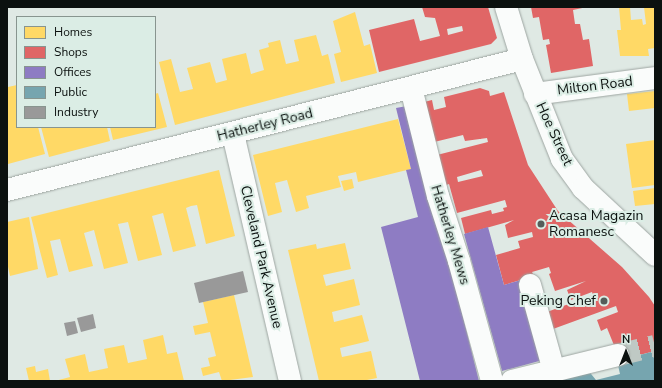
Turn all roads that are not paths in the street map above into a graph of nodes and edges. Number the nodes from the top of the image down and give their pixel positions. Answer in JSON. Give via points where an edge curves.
{"nodes":[{"id":1,"x":506,"y":7,"type":"edge"},
{"id":2,"x":522,"y":59,"type":"junction"},
{"id":3,"x":655,"y":78,"type":"edge"},
{"id":4,"x":411,"y":88,"type":"junction"},
{"id":5,"x":535,"y":94,"type":"junction"},
{"id":6,"x":233,"y":134,"type":"junction"},
{"id":7,"x":7,"y":190,"type":"edge"},
{"id":8,"x":655,"y":255,"type":"edge"},
{"id":9,"x":530,"y":285,"type":"dead end"},
{"id":10,"x":618,"y":355,"type":"tunnel mouth"},
{"id":11,"x":554,"y":371,"type":"junction"},
{"id":12,"x":290,"y":381,"type":"edge"},
{"id":13,"x":492,"y":381,"type":"edge"},
{"id":14,"x":512,"y":381,"type":"edge"}],
"edges":[{"from":1,"to":2,"type":"street","name":"Hoe Street"},
{"from":2,"to":4,"type":"street","name":"Hatherley Road"},
{"from":2,"to":5,"type":"street","name":"Hoe Street"},
{"from":3,"to":5,"type":"street","name":"Milton Road"},
{"from":4,"to":6,"type":"street","name":"Hatherley Road"},
{"from":4,"to":13,"type":"street","name":"Hatherley Mews","via":[[438,196]]},
{"from":5,"to":8,"type":"street","name":"Hoe Street","via":[[562,159],[583,188]]},
{"from":6,"to":7,"type":"street","name":"Hatherley Road"},
{"from":6,"to":12,"type":"street","name":"Cleveland Park Avenue"},
{"from":9,"to":11,"type":"street"},
{"from":10,"to":11,"type":"street"},
{"from":11,"to":14,"type":"street"}]}
